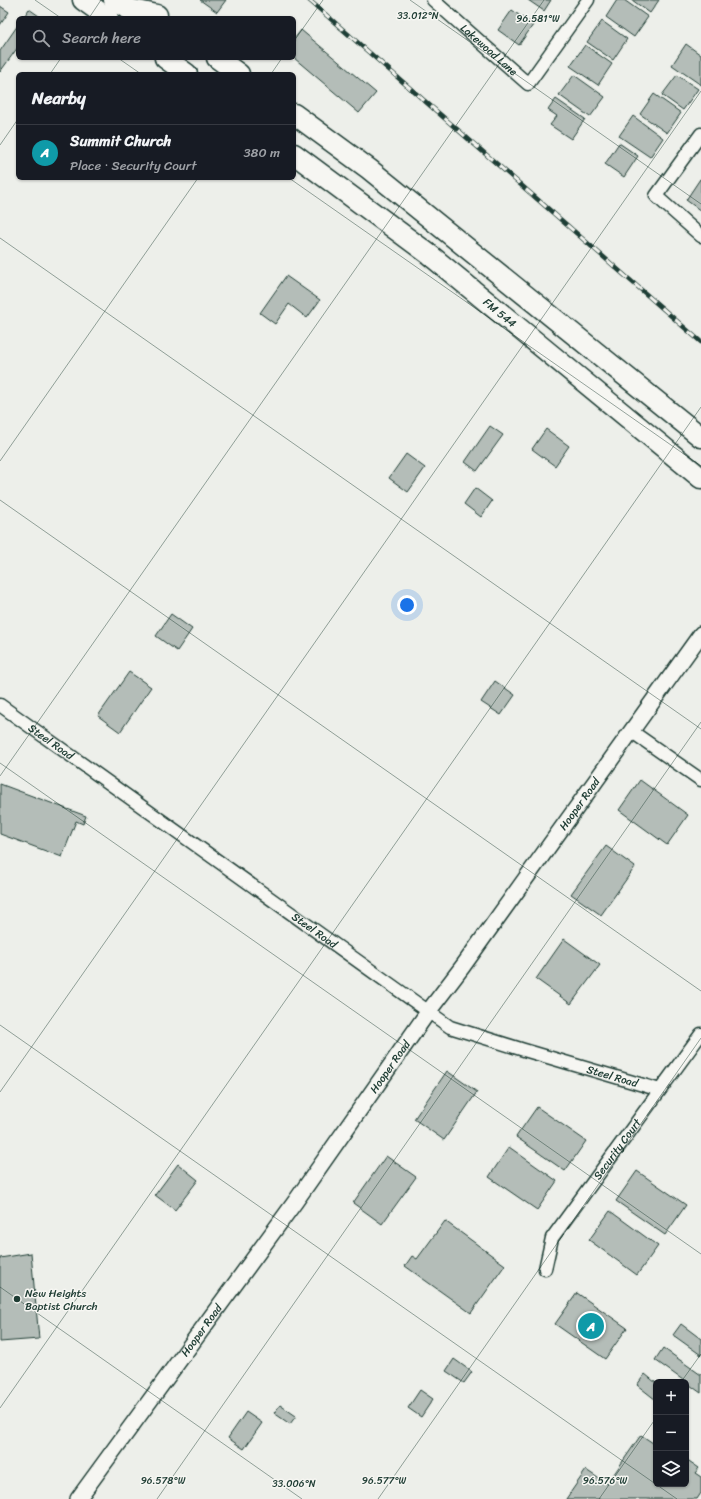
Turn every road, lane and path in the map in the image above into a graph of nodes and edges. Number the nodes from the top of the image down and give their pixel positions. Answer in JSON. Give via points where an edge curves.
{"nodes":[{"id":1,"x":83,"y":0,"type":"edge"},
{"id":2,"x":114,"y":0,"type":"edge"},
{"id":3,"x":137,"y":0,"type":"edge"},
{"id":4,"x":433,"y":0,"type":"edge"},
{"id":5,"x":588,"y":0,"type":"edge"},
{"id":6,"x":105,"y":16,"type":"edge"},
{"id":7,"x":159,"y":16,"type":"edge"},
{"id":8,"x":168,"y":60,"type":"edge"},
{"id":9,"x":219,"y":60,"type":"edge"},
{"id":10,"x":184,"y":72,"type":"edge"},
{"id":11,"x":236,"y":72,"type":"edge"},
{"id":12,"x":296,"y":115,"type":"edge"},
{"id":13,"x":701,"y":134,"type":"edge"},
{"id":14,"x":296,"y":155,"type":"edge"},
{"id":15,"x":701,"y":236,"type":"edge"},
{"id":16,"x":569,"y":369,"type":"junction"},
{"id":17,"x":668,"y":412,"type":"junction"},
{"id":18,"x":701,"y":437,"type":"edge"},
{"id":19,"x":701,"y":478,"type":"edge"},
{"id":20,"x":701,"y":634,"type":"edge"},
{"id":21,"x":0,"y":705,"type":"edge"},
{"id":22,"x":631,"y":731,"type":"junction"},
{"id":23,"x":701,"y":780,"type":"edge"},
{"id":24,"x":428,"y":1012,"type":"junction"},
{"id":25,"x":701,"y":1034,"type":"edge"},
{"id":26,"x":660,"y":1090,"type":"junction"},
{"id":27,"x":545,"y":1269,"type":"dead end"},
{"id":28,"x":78,"y":1499,"type":"edge"}],
"edges":[{"from":1,"to":6,"type":"main road"},
{"from":2,"to":7,"type":"main road","via":[[128,10]]},
{"from":3,"to":7,"type":"main road"},
{"from":4,"to":5,"type":"street","name":"Lakewood Lane","via":[[528,84]]},
{"from":8,"to":10,"type":"main road"},
{"from":9,"to":11,"type":"main road"},
{"from":12,"to":17,"type":"main road","via":[[369,169]]},
{"from":13,"to":15,"type":"street","via":[[656,196]]},
{"from":14,"to":16,"type":"main road","name":"FM 544","number":"FM 544","via":[[430,255]]},
{"from":16,"to":17,"type":"main road","via":[[573,364],[580,363],[596,368],[641,402]]},
{"from":16,"to":19,"type":"main road","name":"FM 544","number":"FM 544"},
{"from":17,"to":18,"type":"main road"},
{"from":20,"to":22,"type":"street","name":"Hooper Road"},
{"from":21,"to":24,"type":"street","name":"Steel Road"},
{"from":22,"to":23,"type":"street"},
{"from":22,"to":24,"type":"street","name":"Hooper Road"},
{"from":24,"to":26,"type":"street","name":"Steel Road","via":[[450,1027]]},
{"from":24,"to":28,"type":"street","name":"Hooper Road","via":[[294,1202]]},
{"from":25,"to":26,"type":"street","name":"Security Court"},
{"from":26,"to":27,"type":"street","name":"Security Court","via":[[552,1238]]}]}
